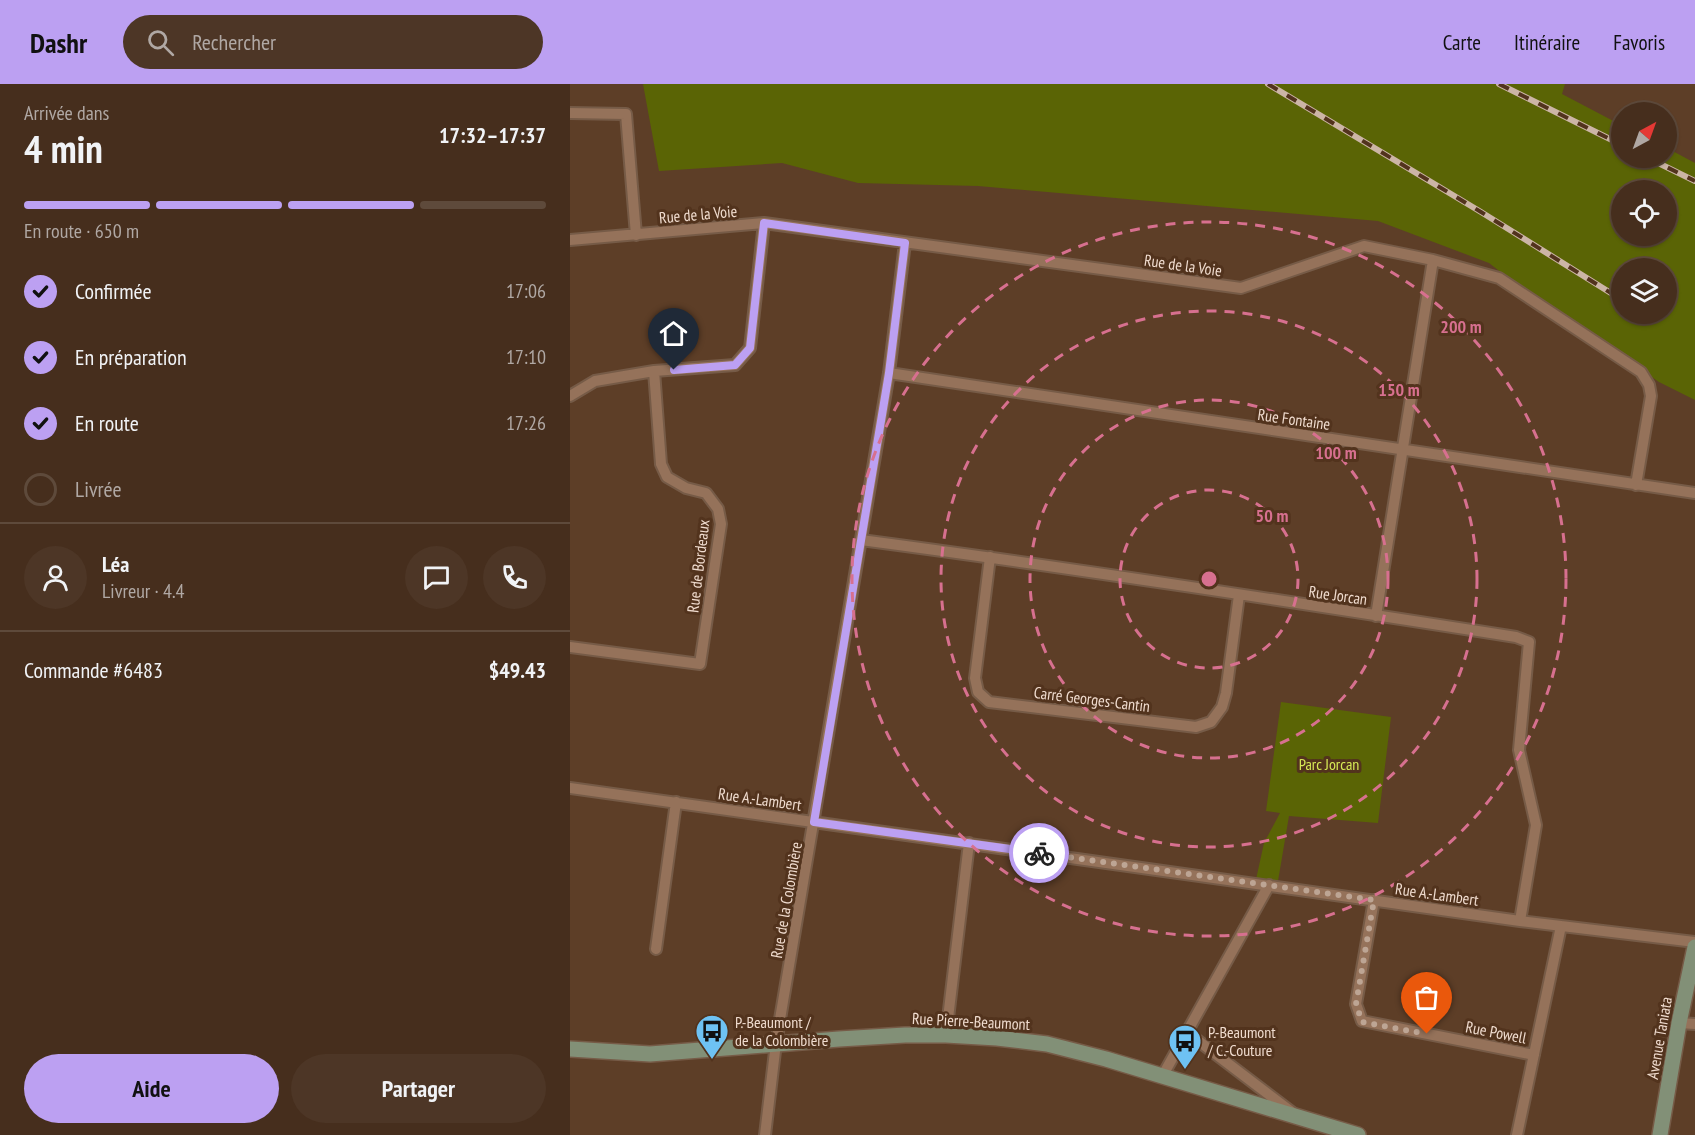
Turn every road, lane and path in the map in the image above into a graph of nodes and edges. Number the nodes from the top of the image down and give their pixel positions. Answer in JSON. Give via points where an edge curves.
{"nodes":[{"id":1,"x":570,"y":113,"type":"edge"},
{"id":2,"x":764,"y":223,"type":"junction"},
{"id":3,"x":636,"y":235,"type":"junction"},
{"id":4,"x":570,"y":240,"type":"edge"},
{"id":5,"x":905,"y":243,"type":"junction"},
{"id":6,"x":1433,"y":260,"type":"junction"},
{"id":7,"x":654,"y":371,"type":"junction"},
{"id":8,"x":889,"y":373,"type":"junction"},
{"id":9,"x":570,"y":396,"type":"edge"},
{"id":10,"x":1403,"y":450,"type":"junction"},
{"id":11,"x":1636,"y":485,"type":"junction"},
{"id":12,"x":1695,"y":493,"type":"edge"},
{"id":13,"x":861,"y":540,"type":"junction"},
{"id":14,"x":990,"y":557,"type":"junction"},
{"id":15,"x":1239,"y":595,"type":"junction"},
{"id":16,"x":1376,"y":616,"type":"junction"},
{"id":17,"x":570,"y":647,"type":"edge"},
{"id":18,"x":570,"y":788,"type":"edge"},
{"id":19,"x":676,"y":802,"type":"junction"},
{"id":20,"x":814,"y":822,"type":"junction"},
{"id":21,"x":969,"y":843,"type":"junction"},
{"id":22,"x":1269,"y":885,"type":"junction"},
{"id":23,"x":1374,"y":900,"type":"junction"},
{"id":24,"x":1520,"y":921,"type":"junction"},
{"id":25,"x":1561,"y":926,"type":"junction"},
{"id":26,"x":1695,"y":942,"type":"edge"},
{"id":27,"x":1695,"y":947,"type":"edge"},
{"id":28,"x":656,"y":949,"type":"dead end"},
{"id":29,"x":1679,"y":1023,"type":"junction"},
{"id":30,"x":1695,"y":1024,"type":"edge"},
{"id":31,"x":1188,"y":1033,"type":"junction"},
{"id":32,"x":946,"y":1035,"type":"junction"},
{"id":33,"x":776,"y":1044,"type":"junction"},
{"id":34,"x":570,"y":1049,"type":"edge"},
{"id":35,"x":1534,"y":1055,"type":"junction"},
{"id":36,"x":1163,"y":1075,"type":"junction"},
{"id":37,"x":1300,"y":1118,"type":"junction"},
{"id":38,"x":1319,"y":1130,"type":"edge"},
{"id":39,"x":765,"y":1135,"type":"edge"},
{"id":40,"x":1358,"y":1135,"type":"edge"},
{"id":41,"x":1517,"y":1135,"type":"edge"},
{"id":42,"x":1660,"y":1135,"type":"edge"}],
"edges":[{"from":1,"to":3,"type":"street","via":[[626,114]]},
{"from":2,"to":3,"type":"street","name":"Rue de la Voie"},
{"from":2,"to":5,"type":"street","name":"Rue de la Voie"},
{"from":2,"to":7,"type":"street","via":[[750,348],[735,365]]},
{"from":3,"to":4,"type":"street","name":"Rue de la Voie"},
{"from":5,"to":6,"type":"street","name":"Rue de la Voie","via":[[1241,288],[1364,246]]},
{"from":5,"to":8,"type":"street","name":"Rue de la Colombière"},
{"from":6,"to":10,"type":"street"},
{"from":6,"to":11,"type":"street","name":"Rue de la Voie","via":[[1498,278],[1641,372],[1651,396]]},
{"from":7,"to":9,"type":"street","via":[[595,381]]},
{"from":7,"to":17,"type":"street","name":"Rue de Bordeaux","via":[[661,464],[667,477],[706,493],[718,509],[721,524],[700,664]]},
{"from":8,"to":10,"type":"street","name":"Rue Fontaine"},
{"from":8,"to":13,"type":"street","name":"Rue de la Colombière"},
{"from":10,"to":11,"type":"street","name":"Rue Fontaine"},
{"from":10,"to":16,"type":"street"},
{"from":11,"to":12,"type":"street","name":"Rue Fontaine"},
{"from":13,"to":14,"type":"street","name":"Rue Jorcan"},
{"from":13,"to":20,"type":"street","name":"Rue de la Colombière"},
{"from":14,"to":15,"type":"street","name":"Rue Jorcan"},
{"from":14,"to":15,"type":"street","name":"Carré Georges-Cantin","via":[[975,678],[978,692],[989,702],[1196,727],[1211,722],[1226,693]]},
{"from":15,"to":16,"type":"street","name":"Rue Jorcan"},
{"from":16,"to":24,"type":"street","name":"Rue Jorcan","via":[[1529,642],[1519,750],[1536,825]]},
{"from":18,"to":19,"type":"street","name":"Rue A.-Lambert"},
{"from":19,"to":20,"type":"street","name":"Rue A.-Lambert"},
{"from":19,"to":28,"type":"street"},
{"from":20,"to":21,"type":"street","name":"Rue A.-Lambert"},
{"from":20,"to":33,"type":"street","name":"Rue de la Colombière"},
{"from":21,"to":22,"type":"street","name":"Rue A.-Lambert"},
{"from":21,"to":32,"type":"street"},
{"from":22,"to":23,"type":"street","name":"Rue A.-Lambert"},
{"from":22,"to":31,"type":"street"},
{"from":23,"to":24,"type":"street","name":"Rue A.-Lambert"},
{"from":23,"to":35,"type":"street","name":"Rue Powell","via":[[1356,1004],[1362,1022]]},
{"from":24,"to":25,"type":"street","name":"Rue A.-Lambert"},
{"from":25,"to":26,"type":"street","name":"Rue A.-Lambert"},
{"from":25,"to":35,"type":"street"},
{"from":27,"to":29,"type":"main road","name":"Avenue Taniata"},
{"from":29,"to":30,"type":"street"},
{"from":29,"to":42,"type":"main road","name":"Avenue Taniata"},
{"from":31,"to":36,"type":"street"},
{"from":31,"to":37,"type":"street"},
{"from":32,"to":33,"type":"main road","name":"Rue Pierre-Beaumont"},
{"from":32,"to":36,"type":"main road","name":"Rue Pierre-Beaumont","via":[[1047,1044]]},
{"from":33,"to":34,"type":"main road","name":"Rue Pierre-Beaumont","via":[[650,1054]]},
{"from":33,"to":39,"type":"street","name":"Rue de la Colombière"},
{"from":35,"to":41,"type":"street"},
{"from":36,"to":37,"type":"main road","name":"Rue Pierre-Beaumont"},
{"from":37,"to":38,"type":"main road","name":"Rue Pierre-Beaumont"},
{"from":38,"to":40,"type":"main road","name":"Rue Pierre-Beaumont"}]}
